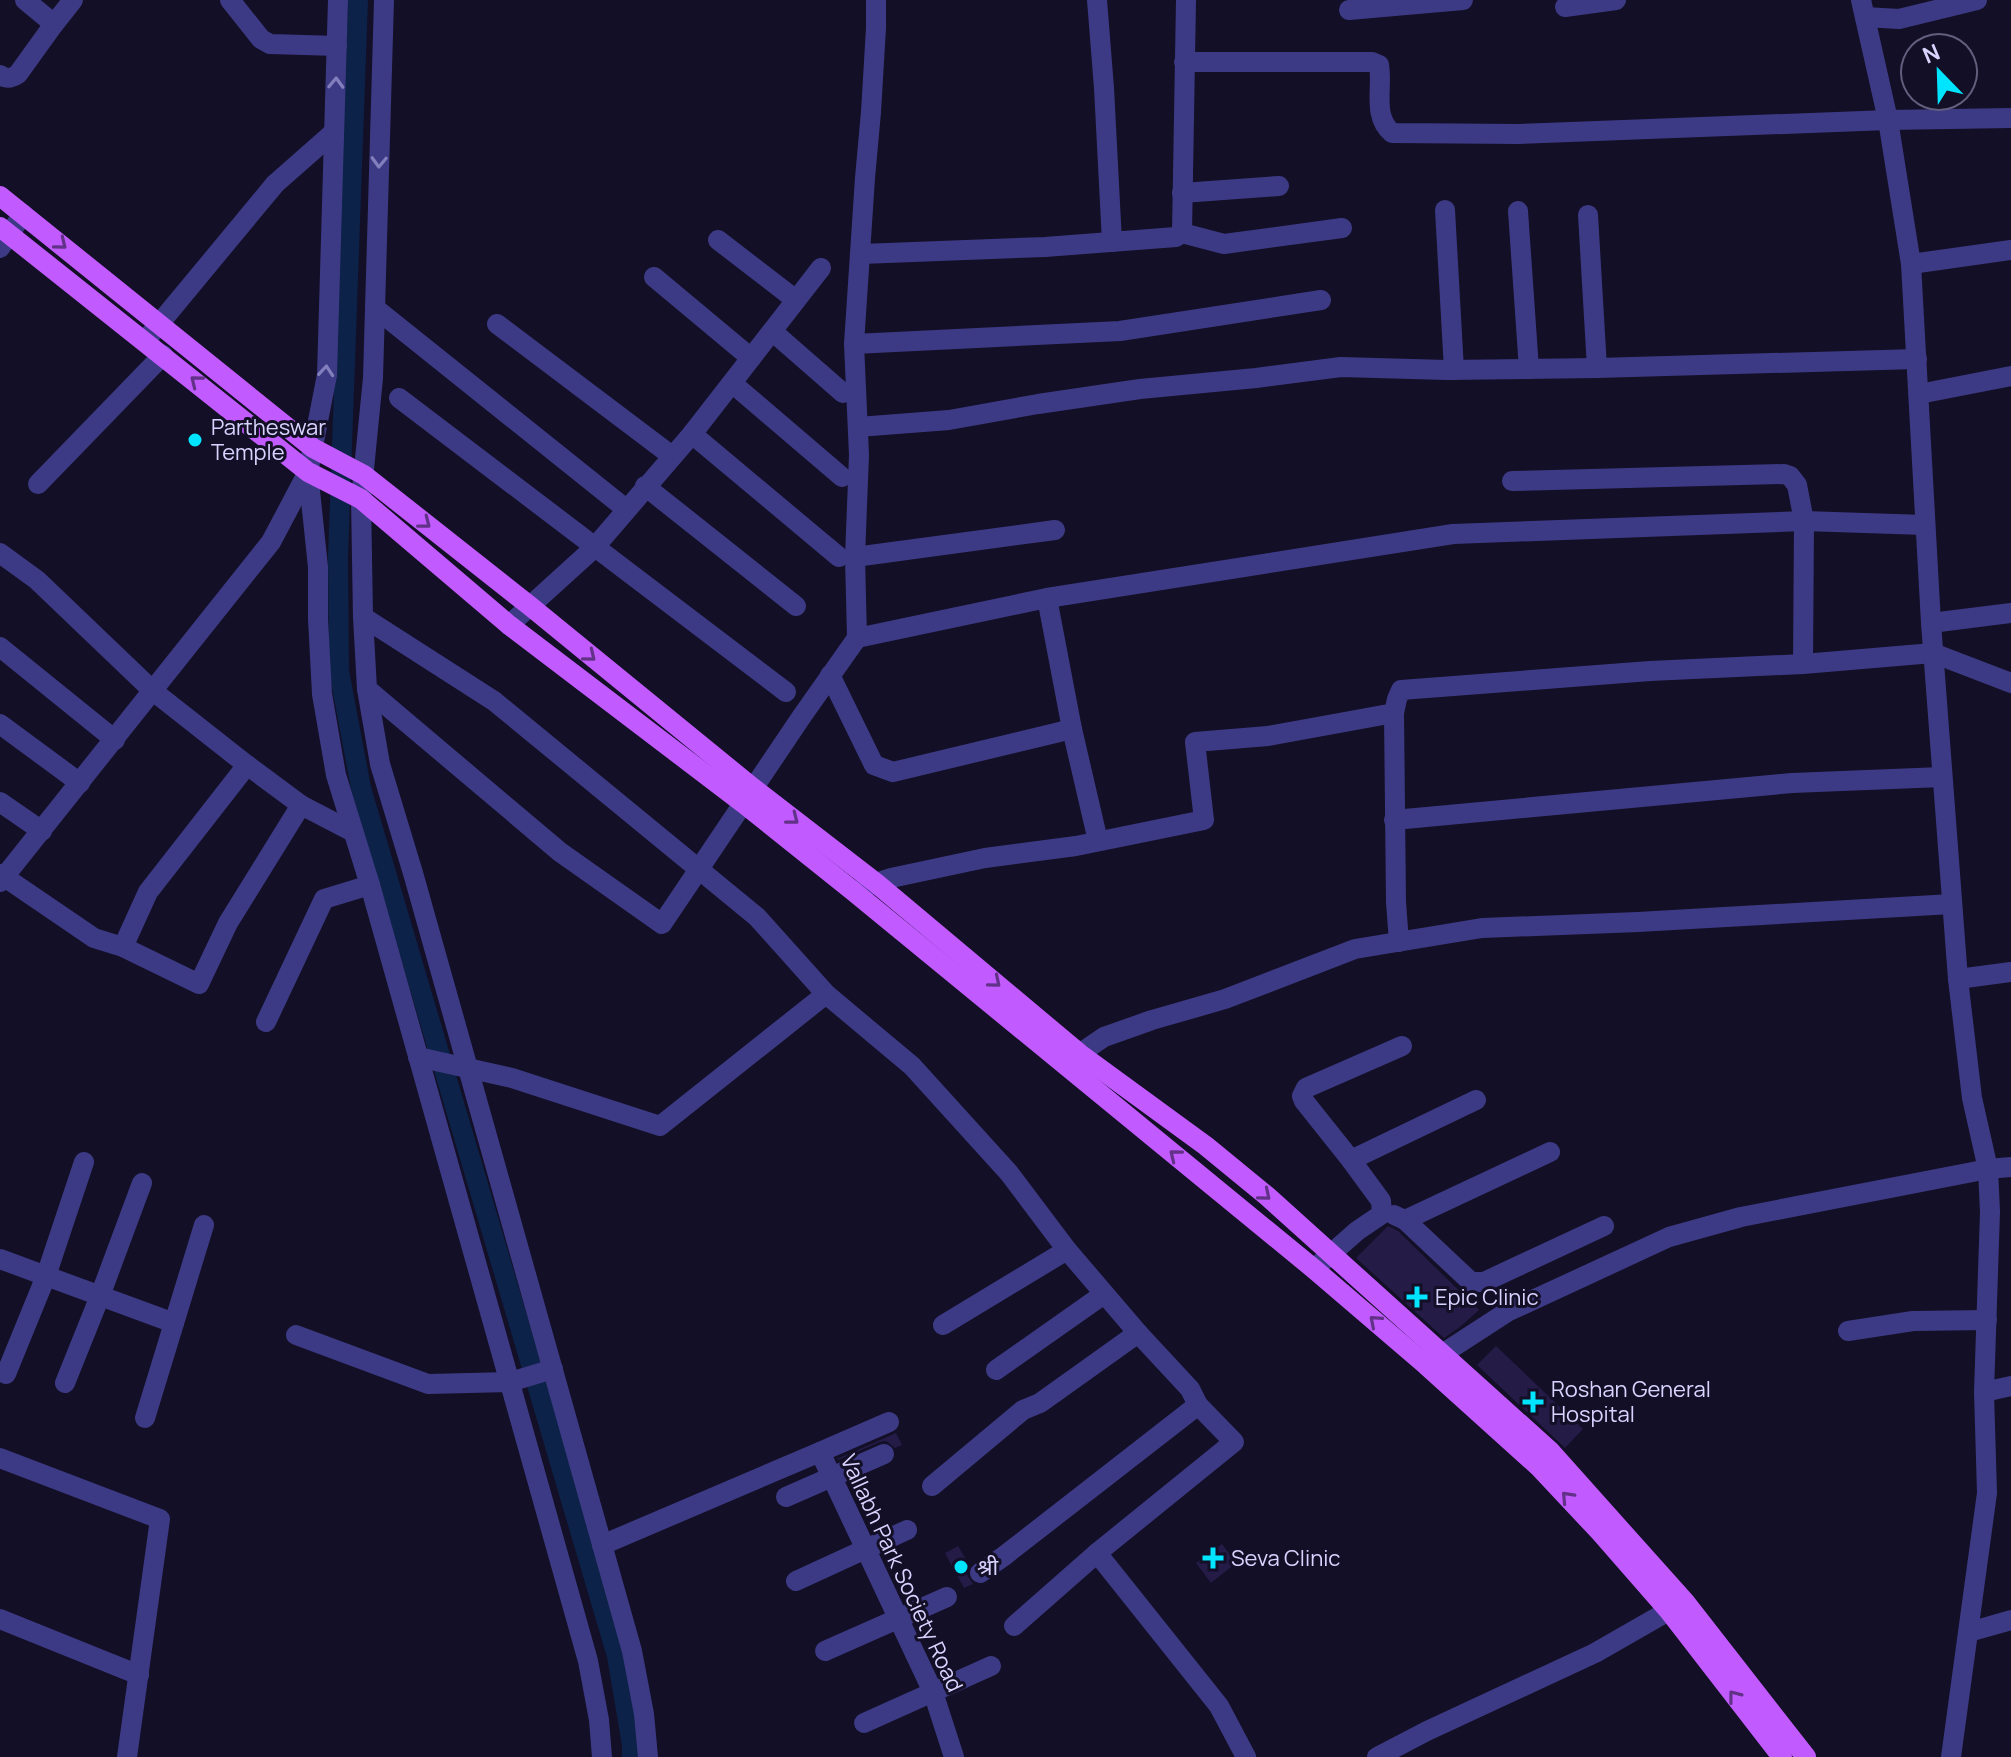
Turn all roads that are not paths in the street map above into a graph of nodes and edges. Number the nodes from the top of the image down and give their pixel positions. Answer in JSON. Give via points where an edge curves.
{"nodes":[{"id":1,"x":25,"y":0,"type":"edge"},
{"id":2,"x":73,"y":0,"type":"edge"},
{"id":3,"x":230,"y":0,"type":"edge"},
{"id":4,"x":338,"y":0,"type":"edge"},
{"id":5,"x":384,"y":0,"type":"edge"},
{"id":6,"x":876,"y":0,"type":"edge"},
{"id":7,"x":1097,"y":0,"type":"edge"},
{"id":8,"x":1186,"y":0,"type":"edge"},
{"id":9,"x":1463,"y":0,"type":"edge"},
{"id":10,"x":1616,"y":0,"type":"edge"},
{"id":11,"x":1977,"y":0,"type":"edge"},
{"id":12,"x":1416,"y":3,"type":"edge"},
{"id":13,"x":1565,"y":7,"type":"dead end"},
{"id":14,"x":1863,"y":8,"type":"edge"},
{"id":15,"x":1349,"y":10,"type":"dead end"},
{"id":16,"x":54,"y":24,"type":"junction"},
{"id":17,"x":337,"y":46,"type":"junction"},
{"id":18,"x":1184,"y":62,"type":"junction"},
{"id":19,"x":0,"y":75,"type":"edge"},
{"id":20,"x":2011,"y":118,"type":"edge"},
{"id":21,"x":1888,"y":120,"type":"junction"},
{"id":22,"x":334,"y":132,"type":"junction"},
{"id":23,"x":1279,"y":186,"type":"dead end"},
{"id":24,"x":1182,"y":193,"type":"junction"},
{"id":25,"x":0,"y":196,"type":"edge"},
{"id":26,"x":1445,"y":210,"type":"dead end"},
{"id":27,"x":1518,"y":211,"type":"dead end"},
{"id":28,"x":23,"y":214,"type":"junction"},
{"id":29,"x":1588,"y":215,"type":"dead end"},
{"id":30,"x":1342,"y":228,"type":"dead end"},
{"id":31,"x":1182,"y":233,"type":"junction"},
{"id":32,"x":3,"y":236,"type":"edge"},
{"id":33,"x":718,"y":240,"type":"dead end"},
{"id":34,"x":1112,"y":242,"type":"junction"},
{"id":35,"x":2011,"y":250,"type":"edge"},
{"id":36,"x":861,"y":254,"type":"junction"},
{"id":37,"x":1911,"y":264,"type":"junction"},
{"id":38,"x":821,"y":268,"type":"dead end"},
{"id":39,"x":654,"y":277,"type":"dead end"},
{"id":40,"x":796,"y":300,"type":"junction"},
{"id":41,"x":1321,"y":300,"type":"dead end"},
{"id":42,"x":375,"y":308,"type":"junction"},
{"id":43,"x":160,"y":324,"type":"junction"},
{"id":44,"x":497,"y":324,"type":"dead end"},
{"id":45,"x":772,"y":331,"type":"junction"},
{"id":46,"x":145,"y":341,"type":"junction"},
{"id":47,"x":854,"y":344,"type":"junction"},
{"id":48,"x":163,"y":355,"type":"junction"},
{"id":49,"x":751,"y":358,"type":"junction"},
{"id":50,"x":1917,"y":359,"type":"junction"},
{"id":51,"x":1597,"y":368,"type":"junction"},
{"id":52,"x":1529,"y":369,"type":"junction"},
{"id":53,"x":1454,"y":370,"type":"junction"},
{"id":54,"x":2011,"y":376,"type":"edge"},
{"id":55,"x":732,"y":383,"type":"junction"},
{"id":56,"x":843,"y":393,"type":"dead end"},
{"id":57,"x":1919,"y":394,"type":"junction"},
{"id":58,"x":399,"y":398,"type":"dead end"},
{"id":59,"x":858,"y":427,"type":"junction"},
{"id":60,"x":692,"y":434,"type":"junction"},
{"id":61,"x":322,"y":452,"type":"junction"},
{"id":62,"x":672,"y":456,"type":"junction"},
{"id":63,"x":364,"y":475,"type":"junction"},
{"id":64,"x":316,"y":476,"type":"junction"},
{"id":65,"x":842,"y":477,"type":"dead end"},
{"id":66,"x":1512,"y":481,"type":"dead end"},
{"id":67,"x":38,"y":484,"type":"dead end"},
{"id":68,"x":645,"y":486,"type":"junction"},
{"id":69,"x":361,"y":499,"type":"junction"},
{"id":70,"x":626,"y":509,"type":"junction"},
{"id":71,"x":1804,"y":521,"type":"junction"},
{"id":72,"x":1925,"y":525,"type":"junction"},
{"id":73,"x":1055,"y":530,"type":"dead end"},
{"id":74,"x":594,"y":548,"type":"junction"},
{"id":75,"x":0,"y":553,"type":"edge"},
{"id":76,"x":847,"y":557,"type":"junction"},
{"id":77,"x":1047,"y":598,"type":"junction"},
{"id":78,"x":530,"y":606,"type":"junction"},
{"id":79,"x":796,"y":606,"type":"dead end"},
{"id":80,"x":2011,"y":613,"type":"edge"},
{"id":81,"x":363,"y":617,"type":"junction"},
{"id":82,"x":1931,"y":623,"type":"junction"},
{"id":83,"x":509,"y":625,"type":"junction"},
{"id":84,"x":857,"y":638,"type":"junction"},
{"id":85,"x":0,"y":647,"type":"edge"},
{"id":86,"x":1933,"y":653,"type":"junction"},
{"id":87,"x":1803,"y":664,"type":"junction"},
{"id":88,"x":830,"y":675,"type":"junction"},
{"id":89,"x":2011,"y":683,"type":"edge"},
{"id":90,"x":367,"y":689,"type":"junction"},
{"id":91,"x":153,"y":691,"type":"junction"},
{"id":92,"x":786,"y":692,"type":"dead end"},
{"id":93,"x":1394,"y":713,"type":"junction"},
{"id":94,"x":0,"y":724,"type":"edge"},
{"id":95,"x":1072,"y":729,"type":"junction"},
{"id":96,"x":115,"y":740,"type":"junction"},
{"id":97,"x":247,"y":765,"type":"junction"},
{"id":98,"x":1942,"y":777,"type":"junction"},
{"id":99,"x":80,"y":783,"type":"junction"},
{"id":100,"x":748,"y":796,"type":"junction"},
{"id":101,"x":0,"y":802,"type":"edge"},
{"id":102,"x":301,"y":805,"type":"junction"},
{"id":103,"x":1394,"y":820,"type":"junction"},
{"id":104,"x":42,"y":831,"type":"junction"},
{"id":105,"x":353,"y":832,"type":"junction"},
{"id":106,"x":1098,"y":841,"type":"junction"},
{"id":107,"x":699,"y":868,"type":"junction"},
{"id":108,"x":1,"y":877,"type":"edge"},
{"id":109,"x":876,"y":883,"type":"junction"},
{"id":110,"x":370,"y":885,"type":"junction"},
{"id":111,"x":853,"y":891,"type":"junction"},
{"id":112,"x":1952,"y":904,"type":"junction"},
{"id":113,"x":1399,"y":942,"type":"junction"},
{"id":114,"x":123,"y":947,"type":"junction"},
{"id":115,"x":2011,"y":972,"type":"edge"},
{"id":116,"x":1958,"y":979,"type":"junction"},
{"id":117,"x":826,"y":994,"type":"junction"},
{"id":118,"x":266,"y":1022,"type":"dead end"},
{"id":119,"x":1402,"y":1046,"type":"dead end"},
{"id":120,"x":418,"y":1057,"type":"junction"},
{"id":121,"x":1073,"y":1059,"type":"junction"},
{"id":122,"x":468,"y":1069,"type":"junction"},
{"id":123,"x":1476,"y":1100,"type":"dead end"},
{"id":124,"x":1550,"y":1152,"type":"dead end"},
{"id":125,"x":1351,"y":1160,"type":"junction"},
{"id":126,"x":84,"y":1162,"type":"dead end"},
{"id":127,"x":2011,"y":1167,"type":"edge"},
{"id":128,"x":1988,"y":1169,"type":"junction"},
{"id":129,"x":142,"y":1183,"type":"dead end"},
{"id":130,"x":1382,"y":1214,"type":"junction"},
{"id":131,"x":1405,"y":1220,"type":"junction"},
{"id":132,"x":204,"y":1225,"type":"dead end"},
{"id":133,"x":1604,"y":1226,"type":"dead end"},
{"id":134,"x":1067,"y":1250,"type":"junction"},
{"id":135,"x":1332,"y":1253,"type":"junction"},
{"id":136,"x":0,"y":1259,"type":"edge"},
{"id":137,"x":1314,"y":1269,"type":"junction"},
{"id":138,"x":46,"y":1276,"type":"junction"},
{"id":139,"x":1104,"y":1294,"type":"junction"},
{"id":140,"x":100,"y":1296,"type":"junction"},
{"id":141,"x":1987,"y":1320,"type":"junction"},
{"id":142,"x":174,"y":1323,"type":"junction"},
{"id":143,"x":943,"y":1325,"type":"dead end"},
{"id":144,"x":1848,"y":1331,"type":"dead end"},
{"id":145,"x":1138,"y":1333,"type":"junction"},
{"id":146,"x":296,"y":1335,"type":"dead end"},
{"id":147,"x":1434,"y":1359,"type":"junction"},
{"id":148,"x":552,"y":1370,"type":"junction"},
{"id":149,"x":996,"y":1370,"type":"dead end"},
{"id":150,"x":6,"y":1374,"type":"dead end"},
{"id":151,"x":511,"y":1382,"type":"junction"},
{"id":152,"x":65,"y":1383,"type":"dead end"},
{"id":153,"x":2011,"y":1386,"type":"edge"},
{"id":154,"x":1984,"y":1392,"type":"junction"},
{"id":155,"x":1198,"y":1405,"type":"junction"},
{"id":156,"x":145,"y":1418,"type":"dead end"},
{"id":157,"x":889,"y":1422,"type":"dead end"},
{"id":158,"x":820,"y":1452,"type":"junction"},
{"id":159,"x":884,"y":1454,"type":"dead end"},
{"id":160,"x":0,"y":1458,"type":"edge"},
{"id":161,"x":832,"y":1477,"type":"junction"},
{"id":162,"x":932,"y":1486,"type":"dead end"},
{"id":163,"x":786,"y":1497,"type":"dead end"},
{"id":164,"x":907,"y":1530,"type":"dead end"},
{"id":165,"x":602,"y":1545,"type":"junction"},
{"id":166,"x":866,"y":1551,"type":"junction"},
{"id":167,"x":1097,"y":1553,"type":"junction"},
{"id":168,"x":980,"y":1573,"type":"dead end"},
{"id":169,"x":796,"y":1581,"type":"dead end"},
{"id":170,"x":947,"y":1597,"type":"dead end"},
{"id":171,"x":1677,"y":1607,"type":"junction"},
{"id":172,"x":0,"y":1619,"type":"edge"},
{"id":173,"x":898,"y":1619,"type":"junction"},
{"id":174,"x":2011,"y":1620,"type":"edge"},
{"id":175,"x":1014,"y":1626,"type":"dead end"},
{"id":176,"x":1969,"y":1632,"type":"junction"},
{"id":177,"x":825,"y":1651,"type":"dead end"},
{"id":178,"x":991,"y":1666,"type":"dead end"},
{"id":179,"x":139,"y":1675,"type":"junction"},
{"id":180,"x":933,"y":1692,"type":"junction"},
{"id":181,"x":864,"y":1723,"type":"dead end"},
{"id":182,"x":127,"y":1757,"type":"edge"},
{"id":183,"x":602,"y":1757,"type":"edge"},
{"id":184,"x":648,"y":1757,"type":"edge"},
{"id":185,"x":954,"y":1757,"type":"edge"},
{"id":186,"x":1246,"y":1757,"type":"edge"},
{"id":187,"x":1377,"y":1757,"type":"edge"},
{"id":188,"x":1782,"y":1757,"type":"edge"},
{"id":189,"x":1806,"y":1757,"type":"edge"},
{"id":190,"x":1951,"y":1757,"type":"edge"}],
"edges":[{"from":1,"to":16,"type":"street"},
{"from":2,"to":16,"type":"street"},
{"from":3,"to":17,"type":"street","via":[[270,44]]},
{"from":4,"to":17,"type":"street"},
{"from":5,"to":42,"type":"street","one_way":true},
{"from":6,"to":36,"type":"street"},
{"from":7,"to":34,"type":"street"},
{"from":8,"to":18,"type":"street"},
{"from":9,"to":12,"type":"street"},
{"from":10,"to":13,"type":"street"},
{"from":11,"to":14,"type":"street","via":[[1899,19]]},
{"from":12,"to":15,"type":"street"},
{"from":14,"to":21,"type":"street"},
{"from":16,"to":19,"type":"street","via":[[18,74]]},
{"from":22,"to":17,"type":"street","one_way":true},
{"from":18,"to":21,"type":"street","via":[[1372,62],[1379,65],[1381,118],[1392,133],[1519,134]]},
{"from":18,"to":24,"type":"street"},
{"from":20,"to":21,"type":"street"},
{"from":21,"to":37,"type":"street"},
{"from":22,"to":43,"type":"street","via":[[275,184]]},
{"from":61,"to":22,"type":"street","one_way":true},
{"from":23,"to":24,"type":"street"},
{"from":24,"to":31,"type":"street"},
{"from":25,"to":28,"type":"main road"},
{"from":26,"to":53,"type":"street"},
{"from":27,"to":52,"type":"street"},
{"from":28,"to":32,"type":"street"},
{"from":28,"to":43,"type":"main road","one_way":true},
{"from":29,"to":51,"type":"street"},
{"from":30,"to":31,"type":"street","via":[[1224,244]]},
{"from":31,"to":34,"type":"street"},
{"from":32,"to":46,"type":"main road"},
{"from":33,"to":40,"type":"street"},
{"from":34,"to":36,"type":"street"},
{"from":35,"to":37,"type":"street"},
{"from":36,"to":47,"type":"street"},
{"from":37,"to":50,"type":"street"},
{"from":38,"to":40,"type":"street"},
{"from":39,"to":49,"type":"street"},
{"from":40,"to":45,"type":"street"},
{"from":41,"to":47,"type":"street","via":[[1120,331]]},
{"from":42,"to":63,"type":"street"},
{"from":42,"to":70,"type":"street"},
{"from":43,"to":46,"type":"street"},
{"from":43,"to":61,"type":"main road"},
{"from":44,"to":62,"type":"street"},
{"from":45,"to":49,"type":"street"},
{"from":45,"to":56,"type":"street"},
{"from":46,"to":48,"type":"main road"},
{"from":47,"to":59,"type":"street"},
{"from":64,"to":48,"type":"main road","one_way":true},
{"from":48,"to":67,"type":"street"},
{"from":49,"to":55,"type":"street"},
{"from":50,"to":51,"type":"street"},
{"from":50,"to":57,"type":"street"},
{"from":51,"to":52,"type":"street"},
{"from":52,"to":53,"type":"street"},
{"from":53,"to":59,"type":"street","via":[[1341,367],[1140,389],[949,420]]},
{"from":54,"to":57,"type":"street"},
{"from":55,"to":60,"type":"street"},
{"from":55,"to":65,"type":"street"},
{"from":57,"to":72,"type":"street"},
{"from":58,"to":74,"type":"street"},
{"from":59,"to":76,"type":"street"},
{"from":60,"to":62,"type":"street"},
{"from":60,"to":76,"type":"street"},
{"from":61,"to":63,"type":"main road"},
{"from":61,"to":64,"type":"street"},
{"from":62,"to":68,"type":"street"},
{"from":63,"to":69,"type":"street"},
{"from":63,"to":78,"type":"main road","one_way":true},
{"from":64,"to":69,"type":"main road"},
{"from":64,"to":91,"type":"street","via":[[271,542]]},
{"from":64,"to":105,"type":"street","via":[[322,694],[336,775]]},
{"from":66,"to":71,"type":"street","via":[[1784,474],[1797,485]]},
{"from":68,"to":70,"type":"street"},
{"from":68,"to":79,"type":"street"},
{"from":69,"to":81,"type":"street"},
{"from":69,"to":83,"type":"main road"},
{"from":70,"to":74,"type":"street"},
{"from":71,"to":72,"type":"street"},
{"from":71,"to":77,"type":"street","via":[[1453,534]]},
{"from":71,"to":87,"type":"street"},
{"from":72,"to":82,"type":"street"},
{"from":73,"to":76,"type":"street"},
{"from":74,"to":78,"type":"street"},
{"from":74,"to":92,"type":"street"},
{"from":75,"to":91,"type":"street","via":[[37,580]]},
{"from":76,"to":84,"type":"street"},
{"from":77,"to":84,"type":"street"},
{"from":77,"to":95,"type":"street"},
{"from":78,"to":83,"type":"street"},
{"from":78,"to":100,"type":"main road","one_way":true},
{"from":80,"to":82,"type":"street"},
{"from":81,"to":90,"type":"street"},
{"from":81,"to":107,"type":"street","via":[[494,701]]},
{"from":82,"to":86,"type":"street"},
{"from":83,"to":100,"type":"main road"},
{"from":84,"to":88,"type":"street"},
{"from":85,"to":96,"type":"street"},
{"from":86,"to":87,"type":"street"},
{"from":86,"to":89,"type":"street"},
{"from":86,"to":98,"type":"street"},
{"from":87,"to":93,"type":"street","via":[[1401,690]]},
{"from":88,"to":95,"type":"street","via":[[874,765],[893,772]]},
{"from":88,"to":100,"type":"street"},
{"from":90,"to":107,"type":"street","via":[[560,852],[662,924]]},
{"from":90,"to":122,"type":"street","via":[[380,764]]},
{"from":91,"to":96,"type":"street"},
{"from":91,"to":97,"type":"street"},
{"from":93,"to":103,"type":"street"},
{"from":93,"to":106,"type":"street","via":[[1268,736],[1195,742],[1204,820]]},
{"from":94,"to":99,"type":"street"},
{"from":95,"to":106,"type":"street"},
{"from":96,"to":99,"type":"street"},
{"from":97,"to":102,"type":"street"},
{"from":97,"to":114,"type":"street","via":[[148,892]]},
{"from":98,"to":103,"type":"street","via":[[1792,783]]},
{"from":98,"to":112,"type":"street"},
{"from":99,"to":104,"type":"street"},
{"from":100,"to":107,"type":"street"},
{"from":100,"to":109,"type":"main road","one_way":true},
{"from":100,"to":111,"type":"main road"},
{"from":101,"to":104,"type":"street"},
{"from":102,"to":105,"type":"street"},
{"from":102,"to":114,"type":"street","via":[[228,923],[199,984]]},
{"from":103,"to":113,"type":"street"},
{"from":104,"to":108,"type":"street"},
{"from":105,"to":110,"type":"street"},
{"from":106,"to":109,"type":"street","via":[[985,858]]},
{"from":107,"to":117,"type":"street","via":[[757,917]]},
{"from":108,"to":114,"type":"street","via":[[94,938]]},
{"from":109,"to":111,"type":"street"},
{"from":109,"to":121,"type":"main road","one_way":true},
{"from":110,"to":118,"type":"street","via":[[324,899]]},
{"from":110,"to":120,"type":"street"},
{"from":111,"to":121,"type":"main road"},
{"from":112,"to":113,"type":"street","via":[[1482,928]]},
{"from":112,"to":116,"type":"street"},
{"from":113,"to":121,"type":"street","via":[[1355,949],[1225,999],[1104,1037]]},
{"from":115,"to":116,"type":"street"},
{"from":116,"to":128,"type":"street","via":[[1972,1098]]},
{"from":117,"to":122,"type":"street","via":[[660,1126]]},
{"from":117,"to":134,"type":"street","via":[[912,1066],[1009,1173]]},
{"from":119,"to":125,"type":"street","via":[[1306,1088],[1302,1096]]},
{"from":120,"to":122,"type":"street"},
{"from":120,"to":151,"type":"street"},
{"from":121,"to":135,"type":"main road","one_way":true,"via":[[1206,1146]]},
{"from":137,"to":121,"type":"main road","one_way":true},
{"from":122,"to":148,"type":"street"},
{"from":123,"to":125,"type":"street"},
{"from":124,"to":131,"type":"street"},
{"from":125,"to":130,"type":"street","via":[[1381,1201]]},
{"from":126,"to":138,"type":"street"},
{"from":127,"to":128,"type":"street"},
{"from":128,"to":141,"type":"street"},
{"from":128,"to":147,"type":"street","via":[[1741,1217],[1669,1237],[1507,1312]]},
{"from":129,"to":140,"type":"street"},
{"from":130,"to":131,"type":"street"},
{"from":130,"to":135,"type":"street"},
{"from":131,"to":133,"type":"street","via":[[1471,1282],[1484,1282]]},
{"from":132,"to":142,"type":"street"},
{"from":134,"to":139,"type":"street"},
{"from":134,"to":143,"type":"street"},
{"from":135,"to":137,"type":"street"},
{"from":135,"to":147,"type":"main road"},
{"from":136,"to":138,"type":"street"},
{"from":147,"to":137,"type":"main road","one_way":true},
{"from":138,"to":140,"type":"street"},
{"from":138,"to":150,"type":"street"},
{"from":139,"to":145,"type":"street"},
{"from":139,"to":149,"type":"street"},
{"from":140,"to":142,"type":"street"},
{"from":140,"to":152,"type":"street"},
{"from":141,"to":144,"type":"street","via":[[1913,1321]]},
{"from":141,"to":154,"type":"street"},
{"from":142,"to":156,"type":"street"},
{"from":145,"to":155,"type":"street","via":[[1190,1389]]},
{"from":145,"to":162,"type":"street","via":[[1023,1410]]},
{"from":146,"to":151,"type":"street","via":[[428,1384]]},
{"from":147,"to":171,"type":"main road"},
{"from":148,"to":151,"type":"street"},
{"from":148,"to":165,"type":"street"},
{"from":151,"to":183,"type":"street","via":[[588,1661]]},
{"from":153,"to":154,"type":"street"},
{"from":154,"to":176,"type":"street","via":[[1987,1493]]},
{"from":155,"to":167,"type":"street","via":[[1234,1442]]},
{"from":155,"to":168,"type":"street"},
{"from":157,"to":158,"type":"street"},
{"from":158,"to":161,"type":"street","name":"Vallabh Park Society Road"},
{"from":158,"to":165,"type":"street","name":"Vallabh Park Society Road"},
{"from":159,"to":161,"type":"street"},
{"from":160,"to":179,"type":"street","via":[[160,1519]]},
{"from":161,"to":163,"type":"street"},
{"from":161,"to":166,"type":"street","name":"Vallabh Park Society Road"},
{"from":164,"to":166,"type":"street"},
{"from":165,"to":184,"type":"street","via":[[632,1651]]},
{"from":166,"to":169,"type":"street"},
{"from":166,"to":173,"type":"street","name":"Vallabh Park Society Road"},
{"from":167,"to":175,"type":"street"},
{"from":167,"to":186,"type":"street","via":[[1219,1706]]},
{"from":170,"to":173,"type":"street"},
{"from":171,"to":187,"type":"street","via":[[1595,1653]]},
{"from":188,"to":171,"type":"main road","one_way":true},
{"from":171,"to":189,"type":"main road"},
{"from":172,"to":179,"type":"street"},
{"from":173,"to":177,"type":"street"},
{"from":173,"to":180,"type":"street","name":"Vallabh Park Society Road"},
{"from":174,"to":176,"type":"street"},
{"from":176,"to":190,"type":"street"},
{"from":178,"to":180,"type":"street"},
{"from":179,"to":182,"type":"street"},
{"from":180,"to":181,"type":"street"},
{"from":180,"to":185,"type":"street","name":"Vallabh Park Society Road"}]}
